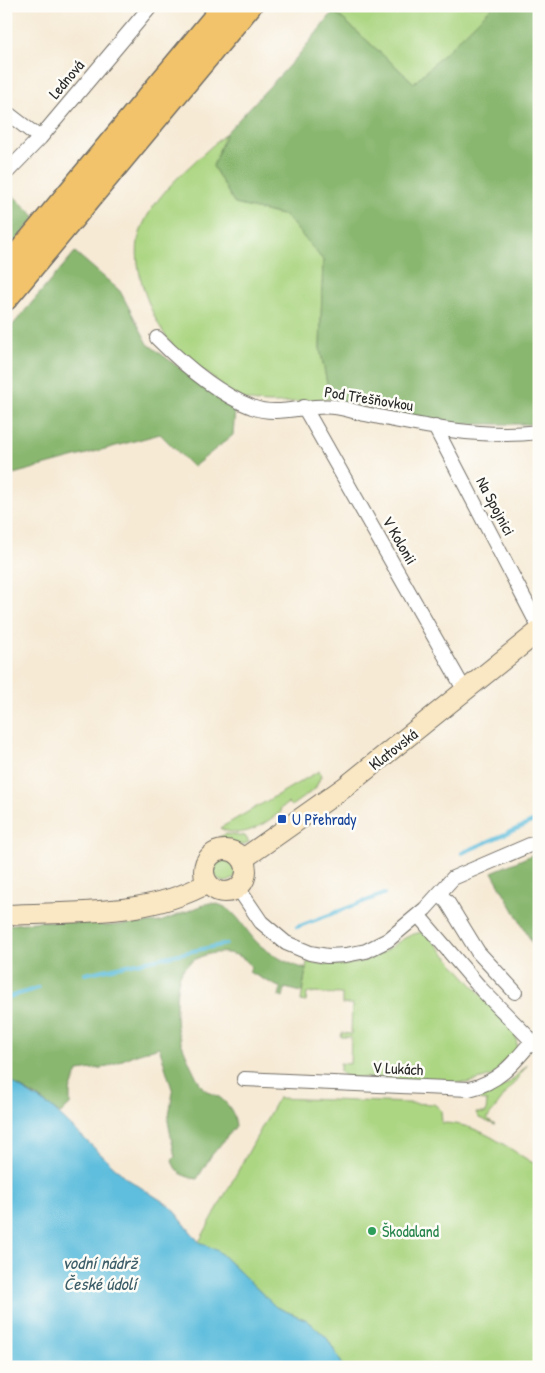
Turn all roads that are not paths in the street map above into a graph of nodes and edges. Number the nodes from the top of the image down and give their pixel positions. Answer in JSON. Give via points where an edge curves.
{"nodes":[{"id":1,"x":151,"y":6,"type":"edge"},
{"id":2,"x":224,"y":6,"type":"edge"},
{"id":3,"x":250,"y":6,"type":"edge"},
{"id":4,"x":6,"y":112,"type":"edge"},
{"id":5,"x":40,"y":138,"type":"junction"},
{"id":6,"x":6,"y":173,"type":"edge"},
{"id":7,"x":6,"y":268,"type":"edge"},
{"id":8,"x":6,"y":299,"type":"edge"},
{"id":9,"x":157,"y":338,"type":"dead end"},
{"id":10,"x":304,"y":407,"type":"junction"},
{"id":11,"x":435,"y":427,"type":"junction"},
{"id":12,"x":539,"y":432,"type":"edge"},
{"id":13,"x":539,"y":627,"type":"edge"},
{"id":14,"x":539,"y":631,"type":"edge"},
{"id":15,"x":465,"y":691,"type":"junction"},
{"id":16,"x":539,"y":841,"type":"edge"},
{"id":17,"x":243,"y":859,"type":"junction"},
{"id":18,"x":208,"y":883,"type":"junction"},
{"id":19,"x":238,"y":888,"type":"junction"},
{"id":20,"x":440,"y":894,"type":"junction"},
{"id":21,"x":6,"y":915,"type":"edge"},
{"id":22,"x":418,"y":915,"type":"junction"},
{"id":23,"x":515,"y":992,"type":"dead end"},
{"id":24,"x":535,"y":1045,"type":"edge"},
{"id":25,"x":244,"y":1079,"type":"dead end"}],
"edges":[{"from":1,"to":5,"type":"street","name":"Lednová"},
{"from":2,"to":7,"type":"highway"},
{"from":3,"to":8,"type":"highway"},
{"from":4,"to":5,"type":"street"},
{"from":5,"to":6,"type":"street","name":"Lednová"},
{"from":9,"to":10,"type":"street","name":"Pod Třešňovkou","via":[[226,395],[254,408],[284,410]]},
{"from":10,"to":11,"type":"street","name":"Pod Třešňovkou","via":[[336,407]]},
{"from":10,"to":15,"type":"street","name":"V Kolonii"},
{"from":11,"to":12,"type":"street","name":"Pod Třešňovkou","via":[[477,433]]},
{"from":11,"to":13,"type":"street","name":"Na Spojnici"},
{"from":14,"to":15,"type":"main road","name":"Klatovská"},
{"from":15,"to":17,"type":"main road","name":"Klatovská","via":[[322,804]]},
{"from":16,"to":20,"type":"street","via":[[453,878]]},
{"from":17,"to":18,"type":"main road","via":[[228,850],[214,853],[205,866]]},
{"from":17,"to":19,"type":"main road","via":[[246,873]]},
{"from":18,"to":19,"type":"main road","via":[[222,892]]},
{"from":18,"to":21,"type":"main road","via":[[148,906]]},
{"from":19,"to":22,"type":"street","via":[[273,934],[294,947],[320,955],[346,955],[373,948]]},
{"from":20,"to":22,"type":"street"},
{"from":20,"to":23,"type":"street","via":[[478,952]]},
{"from":22,"to":24,"type":"street","via":[[482,990]]},
{"from":24,"to":25,"type":"street","name":"V Lukách","via":[[500,1077],[470,1089]]}]}
